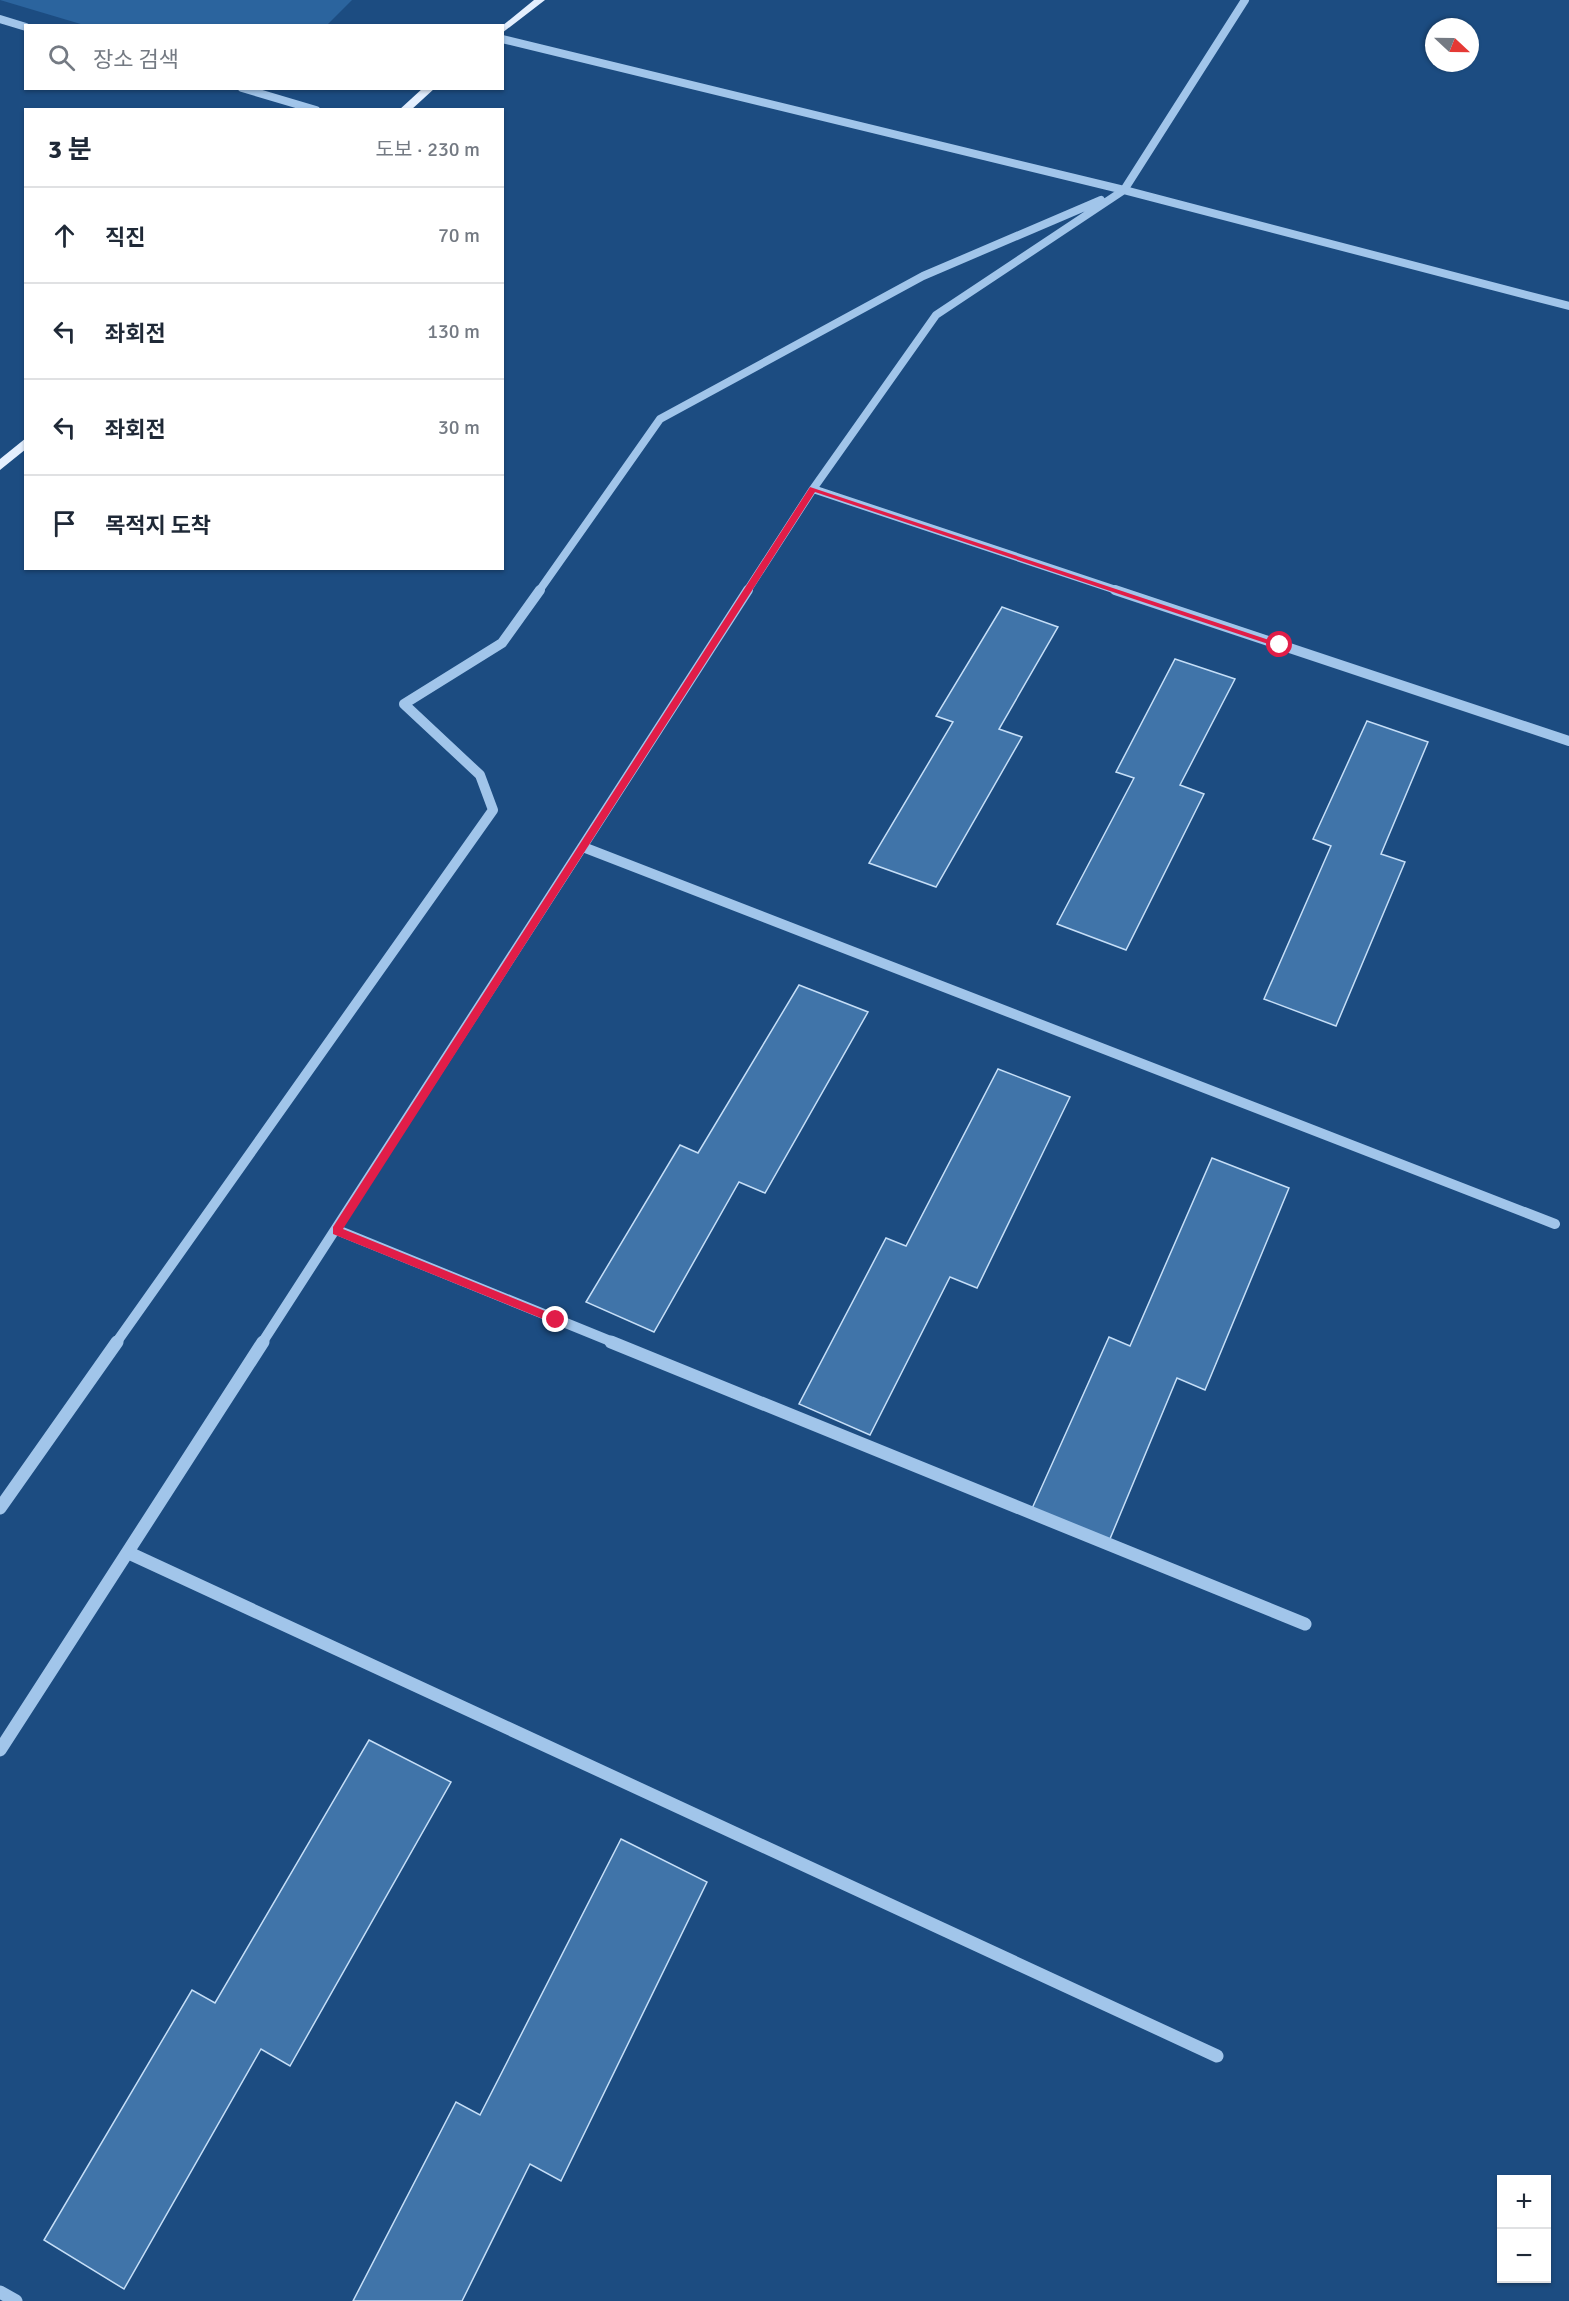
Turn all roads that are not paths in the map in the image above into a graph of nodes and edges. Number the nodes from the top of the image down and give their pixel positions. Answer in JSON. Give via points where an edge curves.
{"nodes":[{"id":1,"x":540,"y":0,"type":"edge"},
{"id":2,"x":1245,"y":0,"type":"edge"},
{"id":3,"x":0,"y":19,"type":"edge"},
{"id":4,"x":24,"y":26,"type":"edge"},
{"id":5,"x":504,"y":28,"type":"edge"},
{"id":6,"x":504,"y":39,"type":"edge"},
{"id":7,"x":249,"y":90,"type":"edge"},
{"id":8,"x":427,"y":90,"type":"edge"},
{"id":9,"x":309,"y":108,"type":"edge"},
{"id":10,"x":406,"y":108,"type":"edge"},
{"id":11,"x":1124,"y":190,"type":"junction"},
{"id":12,"x":1569,"y":306,"type":"edge"},
{"id":13,"x":24,"y":444,"type":"edge"},
{"id":14,"x":0,"y":466,"type":"edge"},
{"id":15,"x":813,"y":489,"type":"junction"},
{"id":16,"x":1569,"y":741,"type":"edge"},
{"id":17,"x":583,"y":847,"type":"junction"},
{"id":18,"x":1555,"y":1224,"type":"dead end"},
{"id":19,"x":337,"y":1230,"type":"junction"},
{"id":20,"x":0,"y":1508,"type":"edge"},
{"id":21,"x":129,"y":1553,"type":"junction"},
{"id":22,"x":1305,"y":1624,"type":"dead end"},
{"id":23,"x":0,"y":1750,"type":"edge"},
{"id":24,"x":1217,"y":2056,"type":"dead end"},
{"id":25,"x":0,"y":2292,"type":"edge"},
{"id":26,"x":16,"y":2301,"type":"edge"}],
"edges":[{"from":1,"to":5,"type":"main road"},
{"from":2,"to":11,"type":"street"},
{"from":3,"to":4,"type":"street"},
{"from":6,"to":11,"type":"street"},
{"from":7,"to":9,"type":"street"},
{"from":8,"to":10,"type":"main road"},
{"from":11,"to":12,"type":"street"},
{"from":11,"to":15,"type":"street","via":[[936,315]]},
{"from":11,"to":20,"type":"street","via":[[923,276],[660,419],[502,643],[404,704],[480,775],[493,810]]},
{"from":13,"to":14,"type":"main road"},
{"from":15,"to":16,"type":"street"},
{"from":15,"to":17,"type":"street"},
{"from":17,"to":18,"type":"street"},
{"from":17,"to":19,"type":"street"},
{"from":19,"to":21,"type":"street"},
{"from":19,"to":22,"type":"street"},
{"from":21,"to":23,"type":"street"},
{"from":21,"to":24,"type":"street"},
{"from":25,"to":26,"type":"street"}]}
